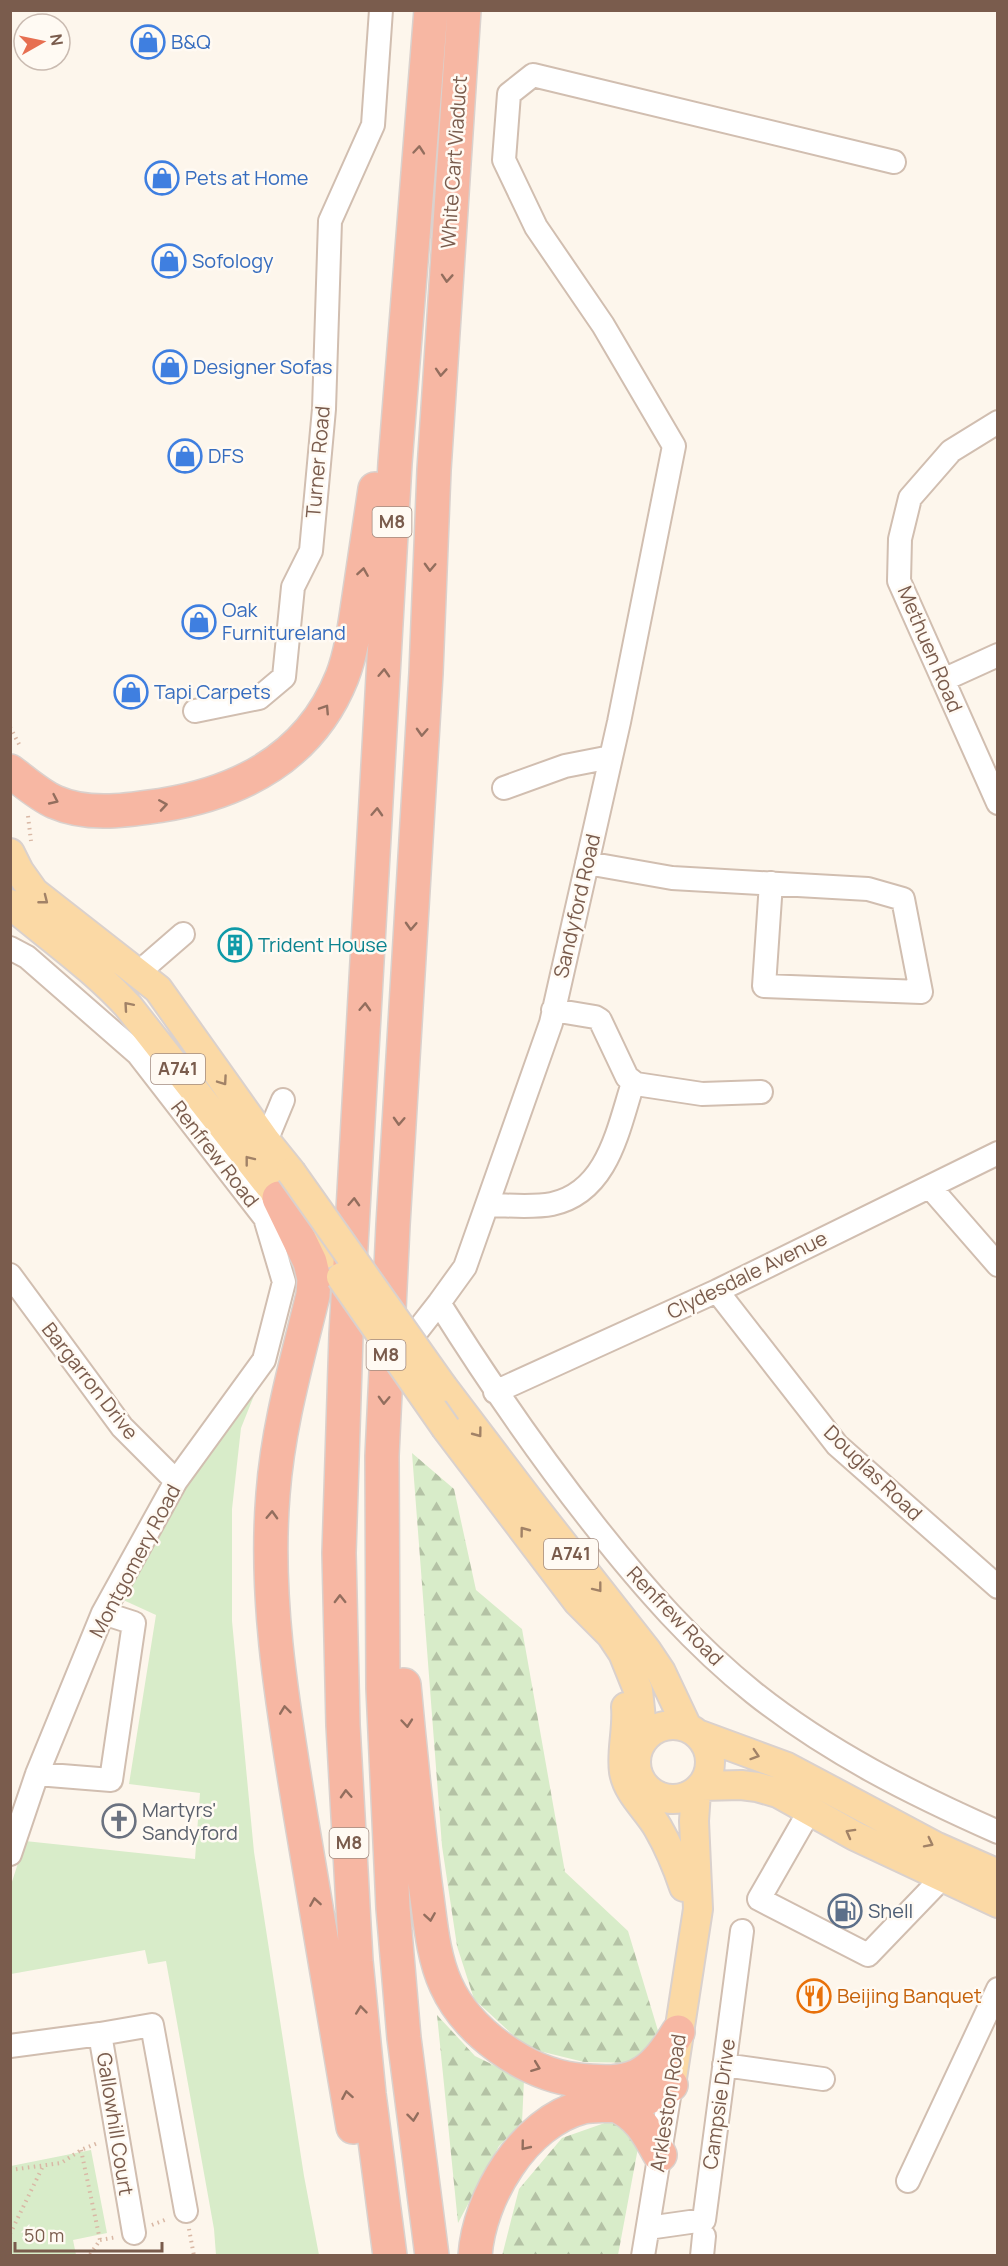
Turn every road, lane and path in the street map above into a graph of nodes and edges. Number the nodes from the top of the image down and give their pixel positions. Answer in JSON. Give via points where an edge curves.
{"nodes":[{"id":1,"x":381,"y":10,"type":"edge"},
{"id":2,"x":430,"y":10,"type":"edge"},
{"id":3,"x":464,"y":10,"type":"edge"},
{"id":4,"x":894,"y":162,"type":"dead end"},
{"id":5,"x":403,"y":313,"type":"junction"},
{"id":6,"x":998,"y":422,"type":"edge"},
{"id":7,"x":998,"y":655,"type":"edge"},
{"id":8,"x":943,"y":680,"type":"junction"},
{"id":9,"x":195,"y":711,"type":"dead end"},
{"id":10,"x":10,"y":727,"type":"edge"},
{"id":11,"x":611,"y":757,"type":"junction"},
{"id":12,"x":17,"y":762,"type":"edge"},
{"id":13,"x":504,"y":788,"type":"dead end"},
{"id":14,"x":37,"y":791,"type":"junction"},
{"id":15,"x":998,"y":803,"type":"edge"},
{"id":16,"x":21,"y":848,"type":"edge"},
{"id":17,"x":587,"y":863,"type":"junction"},
{"id":18,"x":771,"y":883,"type":"junction"},
{"id":19,"x":10,"y":904,"type":"edge"},
{"id":20,"x":183,"y":934,"type":"dead end"},
{"id":21,"x":10,"y":948,"type":"edge"},
{"id":22,"x":138,"y":973,"type":"junction"},
{"id":23,"x":553,"y":1010,"type":"junction"},
{"id":24,"x":633,"y":1083,"type":"junction"},
{"id":25,"x":761,"y":1092,"type":"dead end"},
{"id":26,"x":283,"y":1100,"type":"dead end"},
{"id":27,"x":266,"y":1141,"type":"junction"},
{"id":28,"x":998,"y":1153,"type":"edge"},
{"id":29,"x":285,"y":1185,"type":"junction"},
{"id":30,"x":930,"y":1187,"type":"junction"},
{"id":31,"x":487,"y":1205,"type":"junction"},
{"id":32,"x":998,"y":1265,"type":"edge"},
{"id":33,"x":10,"y":1275,"type":"edge"},
{"id":34,"x":284,"y":1282,"type":"joint"},
{"id":35,"x":717,"y":1291,"type":"junction"},
{"id":36,"x":440,"y":1303,"type":"junction"},
{"id":37,"x":410,"y":1340,"type":"junction"},
{"id":38,"x":495,"y":1392,"type":"junction"},
{"id":39,"x":382,"y":1456,"type":"junction"},
{"id":40,"x":177,"y":1481,"type":"junction"},
{"id":41,"x":561,"y":1482,"type":"junction"},
{"id":42,"x":534,"y":1507,"type":"junction"},
{"id":43,"x":998,"y":1587,"type":"edge"},
{"id":44,"x":578,"y":1602,"type":"junction"},
{"id":45,"x":104,"y":1613,"type":"junction"},
{"id":46,"x":694,"y":1731,"type":"junction"},
{"id":47,"x":643,"y":1739,"type":"junction"},
{"id":48,"x":37,"y":1774,"type":"junction"},
{"id":49,"x":699,"y":1789,"type":"junction"},
{"id":50,"x":653,"y":1794,"type":"junction"},
{"id":51,"x":810,"y":1810,"type":"junction"},
{"id":52,"x":15,"y":1828,"type":"edge"},
{"id":53,"x":998,"y":1832,"type":"edge"},
{"id":54,"x":10,"y":1854,"type":"edge"},
{"id":55,"x":998,"y":1874,"type":"edge"},
{"id":56,"x":942,"y":1878,"type":"junction"},
{"id":57,"x":684,"y":1887,"type":"junction"},
{"id":58,"x":998,"y":1903,"type":"edge"},
{"id":59,"x":742,"y":1931,"type":"dead end"},
{"id":60,"x":692,"y":1950,"type":"junction"},
{"id":61,"x":998,"y":1989,"type":"edge"},
{"id":62,"x":678,"y":2032,"type":"junction"},
{"id":63,"x":100,"y":2034,"type":"junction"},
{"id":64,"x":10,"y":2046,"type":"edge"},
{"id":65,"x":724,"y":2065,"type":"junction"},
{"id":66,"x":823,"y":2079,"type":"dead end"},
{"id":67,"x":671,"y":2085,"type":"junction"},
{"id":68,"x":615,"y":2105,"type":"junction"},
{"id":69,"x":117,"y":2135,"type":"junction"},
{"id":70,"x":81,"y":2150,"type":"junction"},
{"id":71,"x":660,"y":2154,"type":"junction"},
{"id":72,"x":43,"y":2165,"type":"junction"},
{"id":73,"x":10,"y":2170,"type":"edge"},
{"id":74,"x":908,"y":2181,"type":"dead end"},
{"id":75,"x":186,"y":2211,"type":"junction"},
{"id":76,"x":648,"y":2228,"type":"junction"},
{"id":77,"x":134,"y":2233,"type":"junction"},
{"id":78,"x":10,"y":2234,"type":"edge"},
{"id":79,"x":100,"y":2240,"type":"junction"},
{"id":80,"x":89,"y":2256,"type":"edge"},
{"id":81,"x":194,"y":2256,"type":"edge"},
{"id":82,"x":376,"y":2256,"type":"edge"},
{"id":83,"x":390,"y":2256,"type":"edge"},
{"id":84,"x":432,"y":2256,"type":"edge"},
{"id":85,"x":475,"y":2256,"type":"edge"},
{"id":86,"x":643,"y":2256,"type":"edge"}],
"edges":[{"from":1,"to":9,"type":"street","name":"Turner Road","via":[[374,125],[330,221],[324,410],[311,551],[293,587],[284,677],[259,698]]},
{"from":5,"to":2,"type":"highway","name":"White Cart Viaduct","number":"M8","one_way":true},
{"from":3,"to":39,"type":"highway","name":"White Cart Viaduct","number":"M8","one_way":true,"via":[[434,471]]},
{"from":4,"to":11,"type":"street","name":"Sandyford Road","via":[[533,75],[509,94],[504,160],[536,227],[603,325],[674,446]]},
{"from":14,"to":5,"type":"highway","one_way":true,"via":[[56,802],[105,811],[200,797],[264,770],[285,756],[317,723],[342,676],[354,630]]},
{"from":83,"to":5,"type":"highway","number":"M8","one_way":true,"via":[[356,1962],[343,1725],[339,1554],[346,1335]]},
{"from":6,"to":8,"type":"street","name":"Methuen Road","via":[[951,452],[910,498],[900,540],[899,581]]},
{"from":7,"to":8,"type":"street"},
{"from":8,"to":15,"type":"street","name":"Methuen Road"},
{"from":10,"to":12,"type":"path"},
{"from":11,"to":13,"type":"street","via":[[565,766]]},
{"from":11,"to":17,"type":"street","name":"Sandyford Road"},
{"from":12,"to":14,"type":"highway"},
{"from":14,"to":16,"type":"path","via":[[28,801]]},
{"from":16,"to":22,"type":"main road","number":"A741","one_way":true,"via":[[19,871],[34,892]]},
{"from":17,"to":18,"type":"street","via":[[672,878]]},
{"from":17,"to":23,"type":"street","name":"Sandyford Road"},
{"from":18,"to":18,"type":"street","via":[[868,889],[903,899],[921,992],[764,986]]},
{"from":29,"to":19,"type":"main road","number":"A741","one_way":true,"via":[[122,999],[69,950]]},
{"from":20,"to":22,"type":"street"},
{"from":21,"to":34,"type":"street","name":"Renfrew Road","via":[[27,957],[138,1054],[266,1218]]},
{"from":22,"to":27,"type":"main road","number":"A741","one_way":true,"via":[[158,989]]},
{"from":23,"to":24,"type":"street","via":[[600,1020]]},
{"from":23,"to":31,"type":"street","name":"Sandyford Road"},
{"from":24,"to":25,"type":"street","via":[[702,1094]]},
{"from":24,"to":31,"type":"street","via":[[609,1155],[585,1189],[550,1204]]},
{"from":26,"to":27,"type":"street"},
{"from":27,"to":29,"type":"main road","number":"A741"},
{"from":28,"to":30,"type":"street","name":"Clydesdale Avenue"},
{"from":29,"to":37,"type":"main road","number":"A741","bridge":true},
{"from":44,"to":29,"type":"main road","number":"A741","one_way":true,"bridge":true,"via":[[446,1428],[325,1254]]},
{"from":82,"to":29,"type":"highway","one_way":true,"via":[[338,2046],[275,1635],[273,1494],[285,1412],[314,1279]]},
{"from":30,"to":32,"type":"street"},
{"from":30,"to":35,"type":"street","name":"Clydesdale Avenue"},
{"from":31,"to":36,"type":"street","name":"Sandyford Road","via":[[465,1268]]},
{"from":33,"to":40,"type":"street","name":"Bargarron Drive","via":[[122,1427]]},
{"from":34,"to":40,"type":"street","name":"Montgomery Road","via":[[264,1360]]},
{"from":35,"to":38,"type":"street","name":"Clydesdale Avenue"},
{"from":35,"to":43,"type":"street","name":"Douglas Road","via":[[837,1445]]},
{"from":36,"to":37,"type":"street","name":"Sandyford Road"},
{"from":36,"to":38,"type":"street","name":"Renfrew Road"},
{"from":37,"to":42,"type":"main road","number":"A741","one_way":true,"bridge":true},
{"from":38,"to":41,"type":"street","name":"Renfrew Road"},
{"from":39,"to":62,"type":"highway","one_way":true,"via":[[416,1811],[436,1953],[446,1986],[469,2021],[496,2045],[529,2066],[570,2079],[603,2083],[627,2080],[646,2072],[662,2058]]},
{"from":39,"to":84,"type":"highway","number":"M8","one_way":true,"via":[[383,1688],[393,1897],[404,2038]]},
{"from":40,"to":45,"type":"street","name":"Montgomery Road"},
{"from":41,"to":42,"type":"street"},
{"from":41,"to":53,"type":"street","name":"Renfrew Road","via":[[634,1576],[716,1660],[755,1693],[805,1730],[887,1780]]},
{"from":42,"to":46,"type":"main road","number":"A741","one_way":true,"via":[[647,1651]]},
{"from":44,"to":47,"type":"main road","number":"A741","via":[[623,1653],[638,1690]]},
{"from":44,"to":57,"type":"main road","number":"A741","via":[[621,1683],[627,1716],[627,1784],[664,1839]]},
{"from":45,"to":48,"type":"street","name":"Montgomery Road"},
{"from":45,"to":48,"type":"street","via":[[134,1623],[111,1780]]},
{"from":46,"to":47,"type":"main road","via":[[675,1724],[652,1731]]},
{"from":46,"to":49,"type":"main road","via":[[705,1742],[711,1760],[707,1778]]},
{"from":46,"to":55,"type":"main road","one_way":true,"via":[[787,1767],[937,1847]]},
{"from":47,"to":50,"type":"main road","via":[[636,1769]]},
{"from":48,"to":52,"type":"street","name":"Montgomery Road"},
{"from":49,"to":50,"type":"main road","via":[[675,1799]]},
{"from":49,"to":51,"type":"main road","via":[[757,1787],[778,1792]]},
{"from":49,"to":60,"type":"main road","name":"Arkleston Road","number":"A741","via":[[694,1821],[698,1910]]},
{"from":50,"to":57,"type":"main road","name":"Arkleston Road","number":"A741","via":[[677,1844]]},
{"from":56,"to":51,"type":"main road","one_way":true},
{"from":51,"to":56,"type":"street","via":[[759,1899],[868,1956]]},
{"from":52,"to":54,"type":"street","name":"Montgomery Road"},
{"from":56,"to":58,"type":"main road"},
{"from":57,"to":60,"type":"main road","name":"Arkleston Road","number":"A741"},
{"from":59,"to":65,"type":"street","name":"Campsie Drive"},
{"from":60,"to":62,"type":"main road","name":"Arkleston Road","number":"A741"},
{"from":61,"to":74,"type":"street"},
{"from":62,"to":67,"type":"main road","name":"Arkleston Road","number":"A741"},
{"from":63,"to":64,"type":"street","name":"Gallowhill Court"},
{"from":63,"to":69,"type":"street","name":"Gallowhill Court"},
{"from":63,"to":75,"type":"street","via":[[152,2025]]},
{"from":65,"to":66,"type":"street"},
{"from":65,"to":76,"type":"street","name":"Campsie Drive","via":[[704,2220]]},
{"from":67,"to":68,"type":"highway","via":[[651,2097]]},
{"from":67,"to":71,"type":"street","name":"Arkleston Road"},
{"from":68,"to":71,"type":"highway","via":[[626,2109],[644,2126]]},
{"from":68,"to":85,"type":"highway","one_way":true,"via":[[571,2111],[542,2127],[528,2141],[494,2187],[476,2240]]},
{"from":69,"to":70,"type":"path"},
{"from":69,"to":77,"type":"street","name":"Gallowhill Court"},
{"from":70,"to":72,"type":"path","via":[[61,2163]]},
{"from":70,"to":79,"type":"path"},
{"from":71,"to":76,"type":"street","name":"Arkleston Road"},
{"from":72,"to":73,"type":"path"},
{"from":72,"to":78,"type":"path"},
{"from":75,"to":77,"type":"path"},
{"from":75,"to":81,"type":"path"},
{"from":76,"to":86,"type":"street","name":"Arkleston Road"},
{"from":77,"to":79,"type":"path"},
{"from":79,"to":80,"type":"path"}]}
